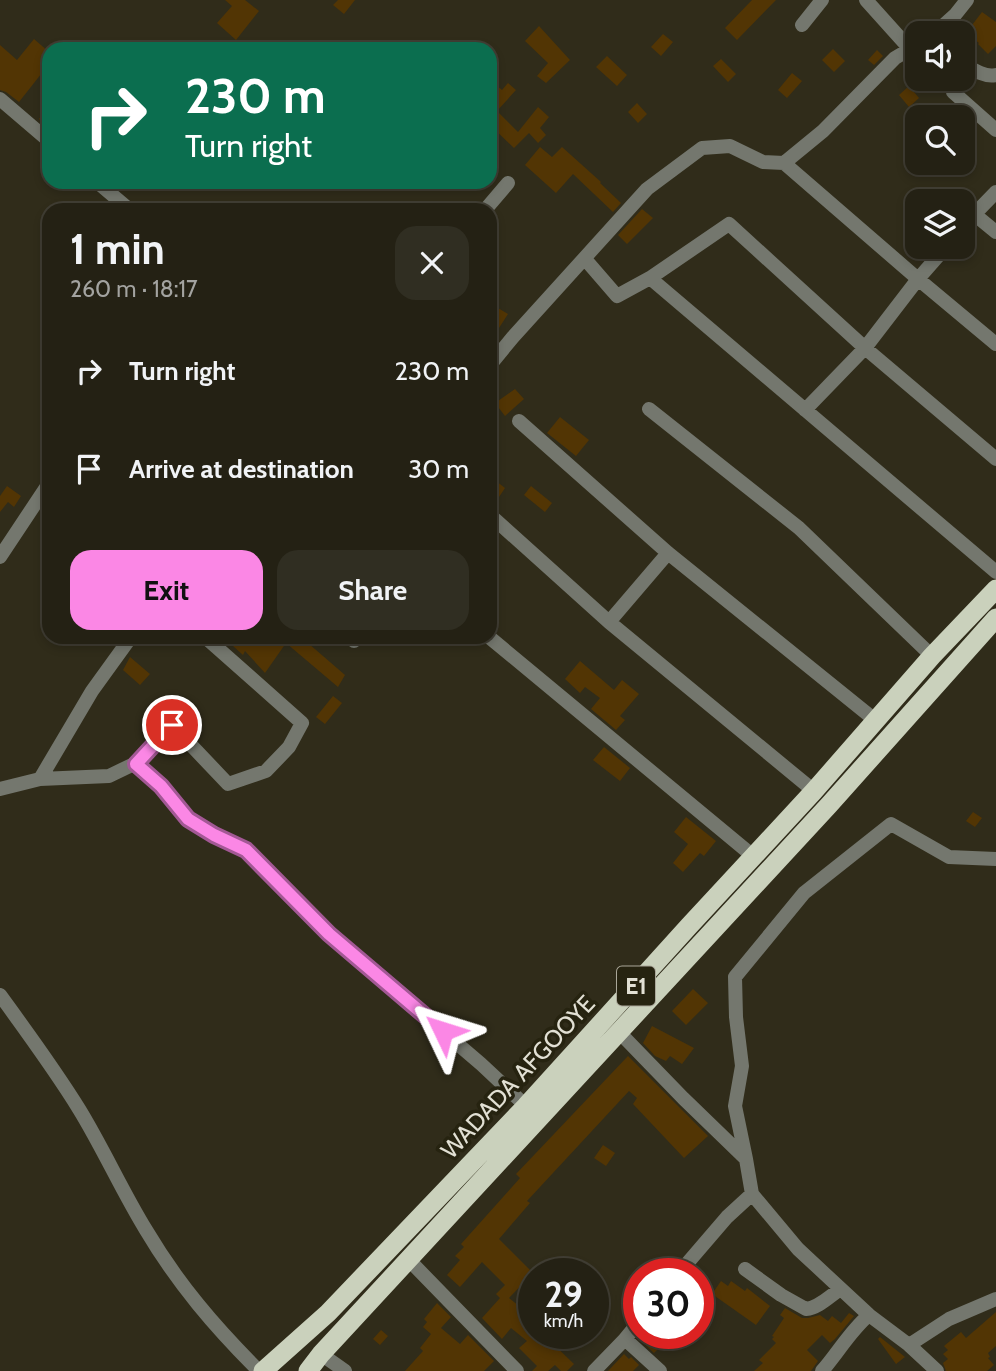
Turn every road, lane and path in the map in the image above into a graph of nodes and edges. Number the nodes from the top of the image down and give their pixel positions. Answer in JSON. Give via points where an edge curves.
{"nodes":[{"id":1,"x":822,"y":0,"type":"edge"},
{"id":2,"x":866,"y":0,"type":"edge"},
{"id":3,"x":967,"y":0,"type":"edge"},
{"id":4,"x":948,"y":21,"type":"edge"},
{"id":5,"x":802,"y":25,"type":"dead end"},
{"id":6,"x":905,"y":38,"type":"edge"},
{"id":7,"x":905,"y":52,"type":"edge"},
{"id":8,"x":975,"y":70,"type":"edge"},
{"id":9,"x":996,"y":75,"type":"edge"},
{"id":10,"x":953,"y":91,"type":"edge"},
{"id":11,"x":0,"y":99,"type":"edge"},
{"id":12,"x":996,"y":130,"type":"edge"},
{"id":13,"x":42,"y":135,"type":"edge"},
{"id":14,"x":784,"y":163,"type":"junction"},
{"id":15,"x":508,"y":183,"type":"dead end"},
{"id":16,"x":105,"y":189,"type":"edge"},
{"id":17,"x":996,"y":192,"type":"edge"},
{"id":18,"x":122,"y":203,"type":"edge"},
{"id":19,"x":491,"y":203,"type":"edge"},
{"id":20,"x":975,"y":214,"type":"edge"},
{"id":21,"x":975,"y":216,"type":"edge"},
{"id":22,"x":996,"y":232,"type":"edge"},
{"id":23,"x":585,"y":259,"type":"junction"},
{"id":24,"x":936,"y":259,"type":"edge"},
{"id":25,"x":650,"y":278,"type":"junction"},
{"id":26,"x":918,"y":279,"type":"junction"},
{"id":27,"x":996,"y":344,"type":"edge"},
{"id":28,"x":864,"y":348,"type":"junction"},
{"id":29,"x":497,"y":356,"type":"edge"},
{"id":30,"x":649,"y":409,"type":"dead end"},
{"id":31,"x":805,"y":410,"type":"junction"},
{"id":32,"x":519,"y":421,"type":"dead end"},
{"id":33,"x":996,"y":458,"type":"edge"},
{"id":34,"x":42,"y":494,"type":"edge"},
{"id":35,"x":497,"y":521,"type":"edge"},
{"id":36,"x":668,"y":553,"type":"junction"},
{"id":37,"x":0,"y":557,"type":"edge"},
{"id":38,"x":996,"y":572,"type":"edge"},
{"id":39,"x":996,"y":589,"type":"edge"},
{"id":40,"x":996,"y":618,"type":"edge"},
{"id":41,"x":609,"y":621,"type":"junction"},
{"id":42,"x":126,"y":644,"type":"edge"},
{"id":43,"x":213,"y":644,"type":"edge"},
{"id":44,"x":497,"y":644,"type":"edge"},
{"id":45,"x":932,"y":656,"type":"junction"},
{"id":46,"x":875,"y":720,"type":"junction"},
{"id":47,"x":136,"y":764,"type":"junction"},
{"id":48,"x":40,"y":779,"type":"junction"},
{"id":49,"x":0,"y":789,"type":"edge"},
{"id":50,"x":814,"y":791,"type":"junction"},
{"id":51,"x":753,"y":856,"type":"junction"},
{"id":52,"x":996,"y":859,"type":"edge"},
{"id":53,"x":0,"y":995,"type":"edge"},
{"id":54,"x":619,"y":1032,"type":"junction"},
{"id":55,"x":526,"y":1106,"type":"junction"},
{"id":56,"x":746,"y":1159,"type":"junction"},
{"id":57,"x":752,"y":1194,"type":"junction"},
{"id":58,"x":408,"y":1258,"type":"junction"},
{"id":59,"x":692,"y":1258,"type":"edge"},
{"id":60,"x":745,"y":1269,"type":"dead end"},
{"id":61,"x":839,"y":1290,"type":"junction"},
{"id":62,"x":996,"y":1299,"type":"edge"},
{"id":63,"x":869,"y":1315,"type":"junction"},
{"id":64,"x":623,"y":1341,"type":"edge"},
{"id":65,"x":909,"y":1345,"type":"junction"},
{"id":66,"x":636,"y":1349,"type":"edge"},
{"id":67,"x":321,"y":1354,"type":"junction"},
{"id":68,"x":270,"y":1369,"type":"edge"},
{"id":69,"x":308,"y":1371,"type":"edge"},
{"id":70,"x":345,"y":1371,"type":"edge"},
{"id":71,"x":517,"y":1371,"type":"edge"},
{"id":72,"x":594,"y":1371,"type":"edge"},
{"id":73,"x":660,"y":1371,"type":"edge"},
{"id":74,"x":822,"y":1371,"type":"edge"},
{"id":75,"x":937,"y":1371,"type":"edge"}],
"edges":[{"from":1,"to":5,"type":"street"},
{"from":2,"to":6,"type":"street"},
{"from":3,"to":4,"type":"street"},
{"from":7,"to":14,"type":"street"},
{"from":8,"to":9,"type":"street"},
{"from":10,"to":12,"type":"street"},
{"from":11,"to":13,"type":"street"},
{"from":14,"to":23,"type":"street","via":[[763,162],[730,146],[702,148],[647,189]]},
{"from":14,"to":26,"type":"street"},
{"from":15,"to":19,"type":"street"},
{"from":16,"to":18,"type":"street"},
{"from":17,"to":20,"type":"street"},
{"from":21,"to":22,"type":"street"},
{"from":23,"to":25,"type":"street","via":[[617,296]]},
{"from":23,"to":29,"type":"street"},
{"from":24,"to":26,"type":"street"},
{"from":25,"to":28,"type":"street","via":[[729,224]]},
{"from":25,"to":31,"type":"street"},
{"from":26,"to":27,"type":"street"},
{"from":26,"to":28,"type":"street"},
{"from":28,"to":31,"type":"street"},
{"from":28,"to":33,"type":"street"},
{"from":30,"to":45,"type":"street","via":[[799,528]]},
{"from":31,"to":38,"type":"street"},
{"from":32,"to":36,"type":"street"},
{"from":34,"to":37,"type":"street"},
{"from":35,"to":41,"type":"street"},
{"from":36,"to":41,"type":"street"},
{"from":36,"to":46,"type":"street"},
{"from":39,"to":45,"type":"highway","name":"WADADA AFGOOYE","number":"E1"},
{"from":40,"to":54,"type":"highway","name":"WADADA AFGOOYE","number":"E1"},
{"from":41,"to":50,"type":"street"},
{"from":42,"to":48,"type":"street"},
{"from":43,"to":47,"type":"street","via":[[302,723],[289,747],[266,771],[228,784],[172,725]]},
{"from":44,"to":51,"type":"street"},
{"from":45,"to":46,"type":"highway","name":"WADADA AFGOOYE","number":"E1"},
{"from":46,"to":50,"type":"highway","name":"WADADA AFGOOYE","number":"E1"},
{"from":47,"to":48,"type":"street","via":[[110,776]]},
{"from":47,"to":55,"type":"street","via":[[188,819],[246,850],[329,934]]},
{"from":48,"to":49,"type":"street"},
{"from":50,"to":51,"type":"highway","name":"WADADA AFGOOYE","number":"E1"},
{"from":51,"to":55,"type":"highway","name":"WADADA AFGOOYE","number":"E1"},
{"from":52,"to":56,"type":"street","via":[[948,857],[891,824],[804,893],[735,977],[742,1066],[735,1106]]},
{"from":53,"to":68,"type":"street","via":[[79,1109],[148,1233],[193,1300],[213,1323]]},
{"from":54,"to":56,"type":"street"},
{"from":54,"to":58,"type":"highway","name":"WADADA AFGOOYE","number":"E1"},
{"from":55,"to":68,"type":"highway","name":"WADADA AFGOOYE","number":"E1"},
{"from":56,"to":57,"type":"street"},
{"from":57,"to":59,"type":"street"},
{"from":57,"to":61,"type":"street"},
{"from":58,"to":67,"type":"highway","name":"WADADA AFGOOYE","number":"E1"},
{"from":58,"to":71,"type":"street"},
{"from":60,"to":61,"type":"street","via":[[809,1310]]},
{"from":61,"to":63,"type":"street"},
{"from":62,"to":65,"type":"street"},
{"from":63,"to":65,"type":"street"},
{"from":63,"to":74,"type":"street"},
{"from":64,"to":72,"type":"street"},
{"from":65,"to":75,"type":"street"},
{"from":66,"to":73,"type":"street"},
{"from":67,"to":69,"type":"highway","name":"WADADA AFGOOYE","number":"E1"},
{"from":67,"to":70,"type":"street"}]}
